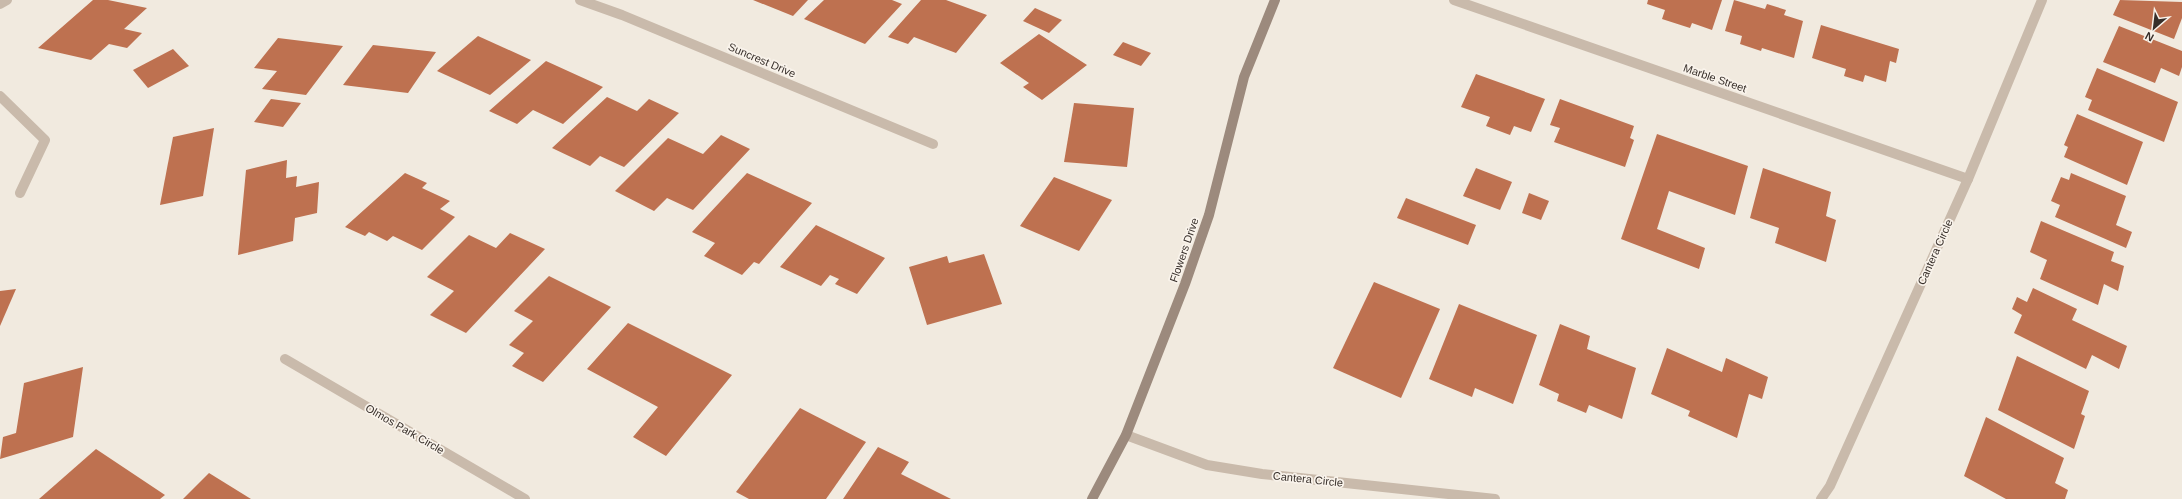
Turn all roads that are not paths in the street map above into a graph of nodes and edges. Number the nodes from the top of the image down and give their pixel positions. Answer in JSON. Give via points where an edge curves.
{"nodes":[{"id":1,"x":8,"y":0,"type":"edge"},
{"id":2,"x":580,"y":0,"type":"edge"},
{"id":3,"x":1274,"y":0,"type":"edge"},
{"id":4,"x":1454,"y":0,"type":"edge"},
{"id":5,"x":2042,"y":0,"type":"edge"},
{"id":6,"x":0,"y":4,"type":"edge"},
{"id":7,"x":0,"y":96,"type":"edge"},
{"id":8,"x":933,"y":144,"type":"dead end"},
{"id":9,"x":1968,"y":179,"type":"junction"},
{"id":10,"x":20,"y":193,"type":"dead end"},
{"id":11,"x":285,"y":359,"type":"dead end"},
{"id":12,"x":1126,"y":435,"type":"junction"},
{"id":13,"x":525,"y":499,"type":"edge"},
{"id":14,"x":1092,"y":499,"type":"edge"},
{"id":15,"x":1495,"y":499,"type":"edge"},
{"id":16,"x":1820,"y":499,"type":"edge"}],
"edges":[{"from":1,"to":6,"type":"street"},
{"from":2,"to":8,"type":"street","name":"Suncrest Drive"},
{"from":3,"to":12,"type":"street","name":"Flowers Drive","via":[[1244,77],[1209,215],[1180,298]]},
{"from":4,"to":9,"type":"street","name":"Marble Street"},
{"from":5,"to":9,"type":"street","name":"Cantera Circle"},
{"from":7,"to":10,"type":"street","via":[[45,140]]},
{"from":9,"to":16,"type":"street","name":"Cantera Circle","via":[[1830,486]]},
{"from":11,"to":13,"type":"street","name":"Olmos Park Circle"},
{"from":12,"to":14,"type":"street","name":"Flowers Drive"},
{"from":12,"to":15,"type":"street","name":"Cantera Circle","via":[[1207,465],[1262,474]]}]}
